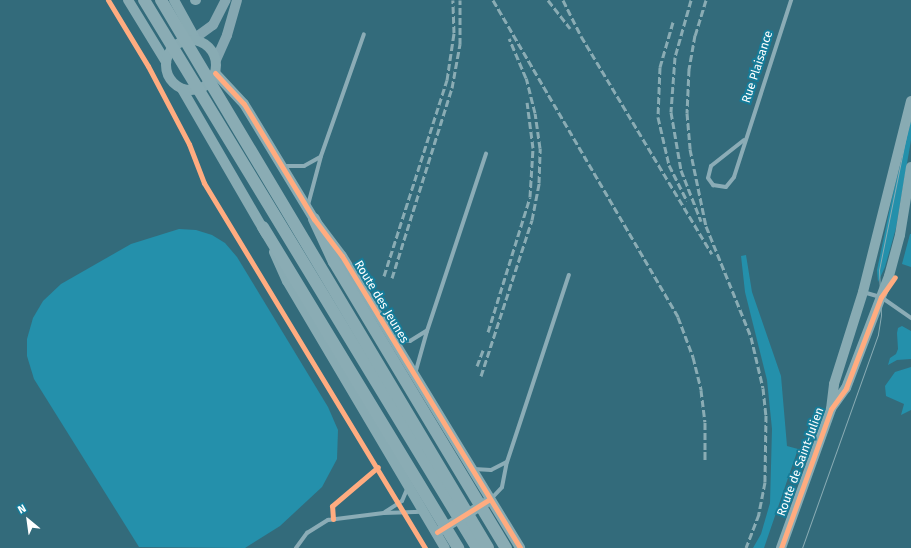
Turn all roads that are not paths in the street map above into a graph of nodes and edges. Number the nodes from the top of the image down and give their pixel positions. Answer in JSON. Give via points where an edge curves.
{"nodes":[{"id":1,"x":128,"y":0,"type":"edge"},
{"id":2,"x":144,"y":0,"type":"edge"},
{"id":3,"x":161,"y":0,"type":"edge"},
{"id":4,"x":174,"y":0,"type":"edge"},
{"id":5,"x":226,"y":0,"type":"edge"},
{"id":6,"x":237,"y":0,"type":"edge"},
{"id":7,"x":791,"y":0,"type":"edge"},
{"id":8,"x":364,"y":34,"type":"dead end"},
{"id":9,"x":195,"y":38,"type":"junction"},
{"id":10,"x":216,"y":60,"type":"junction"},
{"id":11,"x":166,"y":62,"type":"junction"},
{"id":12,"x":215,"y":73,"type":"junction"},
{"id":13,"x":182,"y":89,"type":"junction"},
{"id":14,"x":911,"y":101,"type":"edge"},
{"id":15,"x":744,"y":140,"type":"junction"},
{"id":16,"x":486,"y":154,"type":"dead end"},
{"id":17,"x":321,"y":156,"type":"junction"},
{"id":18,"x":282,"y":166,"type":"junction"},
{"id":19,"x":911,"y":167,"type":"edge"},
{"id":20,"x":307,"y":207,"type":"junction"},
{"id":21,"x":314,"y":220,"type":"junction"},
{"id":22,"x":263,"y":227,"type":"junction"},
{"id":23,"x":569,"y":274,"type":"dead end"},
{"id":24,"x":863,"y":292,"type":"junction"},
{"id":25,"x":881,"y":297,"type":"junction"},
{"id":26,"x":911,"y":318,"type":"edge"},
{"id":27,"x":427,"y":331,"type":"junction"},
{"id":28,"x":392,"y":338,"type":"junction"},
{"id":29,"x":415,"y":376,"type":"junction"},
{"id":30,"x":831,"y":409,"type":"junction"},
{"id":31,"x":507,"y":462,"type":"junction"},
{"id":32,"x":470,"y":468,"type":"junction"},
{"id":33,"x":408,"y":483,"type":"junction"},
{"id":34,"x":490,"y":499,"type":"junction"},
{"id":35,"x":384,"y":513,"type":"junction"},
{"id":36,"x":426,"y":513,"type":"junction"},
{"id":37,"x":437,"y":532,"type":"junction"},
{"id":38,"x":296,"y":548,"type":"edge"},
{"id":39,"x":445,"y":548,"type":"edge"},
{"id":40,"x":458,"y":548,"type":"edge"},
{"id":41,"x":477,"y":548,"type":"edge"},
{"id":42,"x":488,"y":548,"type":"edge"},
{"id":43,"x":506,"y":548,"type":"edge"},
{"id":44,"x":520,"y":548,"type":"edge"},
{"id":45,"x":781,"y":548,"type":"edge"}],
"edges":[{"from":1,"to":11,"type":"main road"},
{"from":2,"to":41,"type":"highway"},
{"from":3,"to":42,"type":"highway"},
{"from":4,"to":9,"type":"main road"},
{"from":5,"to":9,"type":"main road","via":[[212,25]]},
{"from":6,"to":10,"type":"main road","via":[[227,35]]},
{"from":7,"to":15,"type":"street","name":"Rue Plaisance"},
{"from":8,"to":17,"type":"street"},
{"from":9,"to":10,"type":"main road","via":[[209,48]]},
{"from":9,"to":11,"type":"main road","via":[[177,44],[171,49]]},
{"from":10,"to":12,"type":"main road"},
{"from":11,"to":13,"type":"main road","via":[[168,77]]},
{"from":12,"to":13,"type":"main road","via":[[201,88]]},
{"from":12,"to":18,"type":"main road","name":"Route des Jeunes","via":[[244,104]]},
{"from":13,"to":22,"type":"main road"},
{"from":14,"to":24,"type":"main road","name":"Route de Saint-Julien"},
{"from":15,"to":15,"type":"street","name":"Rue Plaisance","via":[[711,166],[708,178],[713,185],[721,187],[732,182]]},
{"from":16,"to":27,"type":"street","name":"Route des Jeunes"},
{"from":17,"to":18,"type":"street","via":[[304,166]]},
{"from":17,"to":20,"type":"street"},
{"from":18,"to":20,"type":"main road","name":"Route des Jeunes"},
{"from":19,"to":25,"type":"main road","name":"Route de Saint-Julien","via":[[900,235]]},
{"from":20,"to":21,"type":"main road","name":"Route des Jeunes"},
{"from":21,"to":28,"type":"main road","name":"Route des Jeunes","via":[[342,256]]},
{"from":21,"to":43,"type":"highway","via":[[334,262]]},
{"from":22,"to":33,"type":"main road","via":[[287,280]]},
{"from":22,"to":40,"type":"highway"},
{"from":23,"to":31,"type":"street"},
{"from":24,"to":25,"type":"street"},
{"from":24,"to":30,"type":"main road","name":"Route de Saint-Julien","via":[[834,384]]},
{"from":25,"to":26,"type":"street"},
{"from":25,"to":30,"type":"main road","name":"Route de Saint-Julien","via":[[846,388]]},
{"from":27,"to":28,"type":"street","name":"Route des Jeunes","via":[[410,342]]},
{"from":27,"to":29,"type":"street","name":"Route des Jeunes"},
{"from":28,"to":29,"type":"main road","name":"Route des Jeunes"},
{"from":29,"to":32,"type":"main road","name":"Route des Jeunes"},
{"from":30,"to":45,"type":"main road","name":"Route de Saint-Julien"},
{"from":31,"to":32,"type":"street","via":[[491,470]]},
{"from":31,"to":34,"type":"street","via":[[502,487],[498,495]]},
{"from":32,"to":34,"type":"main road","name":"Route des Jeunes"},
{"from":33,"to":35,"type":"street","via":[[402,501]]},
{"from":33,"to":36,"type":"main road"},
{"from":34,"to":37,"type":"main road"},
{"from":34,"to":44,"type":"main road","name":"Route des Jeunes"},
{"from":35,"to":36,"type":"street"},
{"from":35,"to":38,"type":"street","via":[[328,520],[307,533]]},
{"from":36,"to":37,"type":"main road"},
{"from":37,"to":39,"type":"main road"}]}
